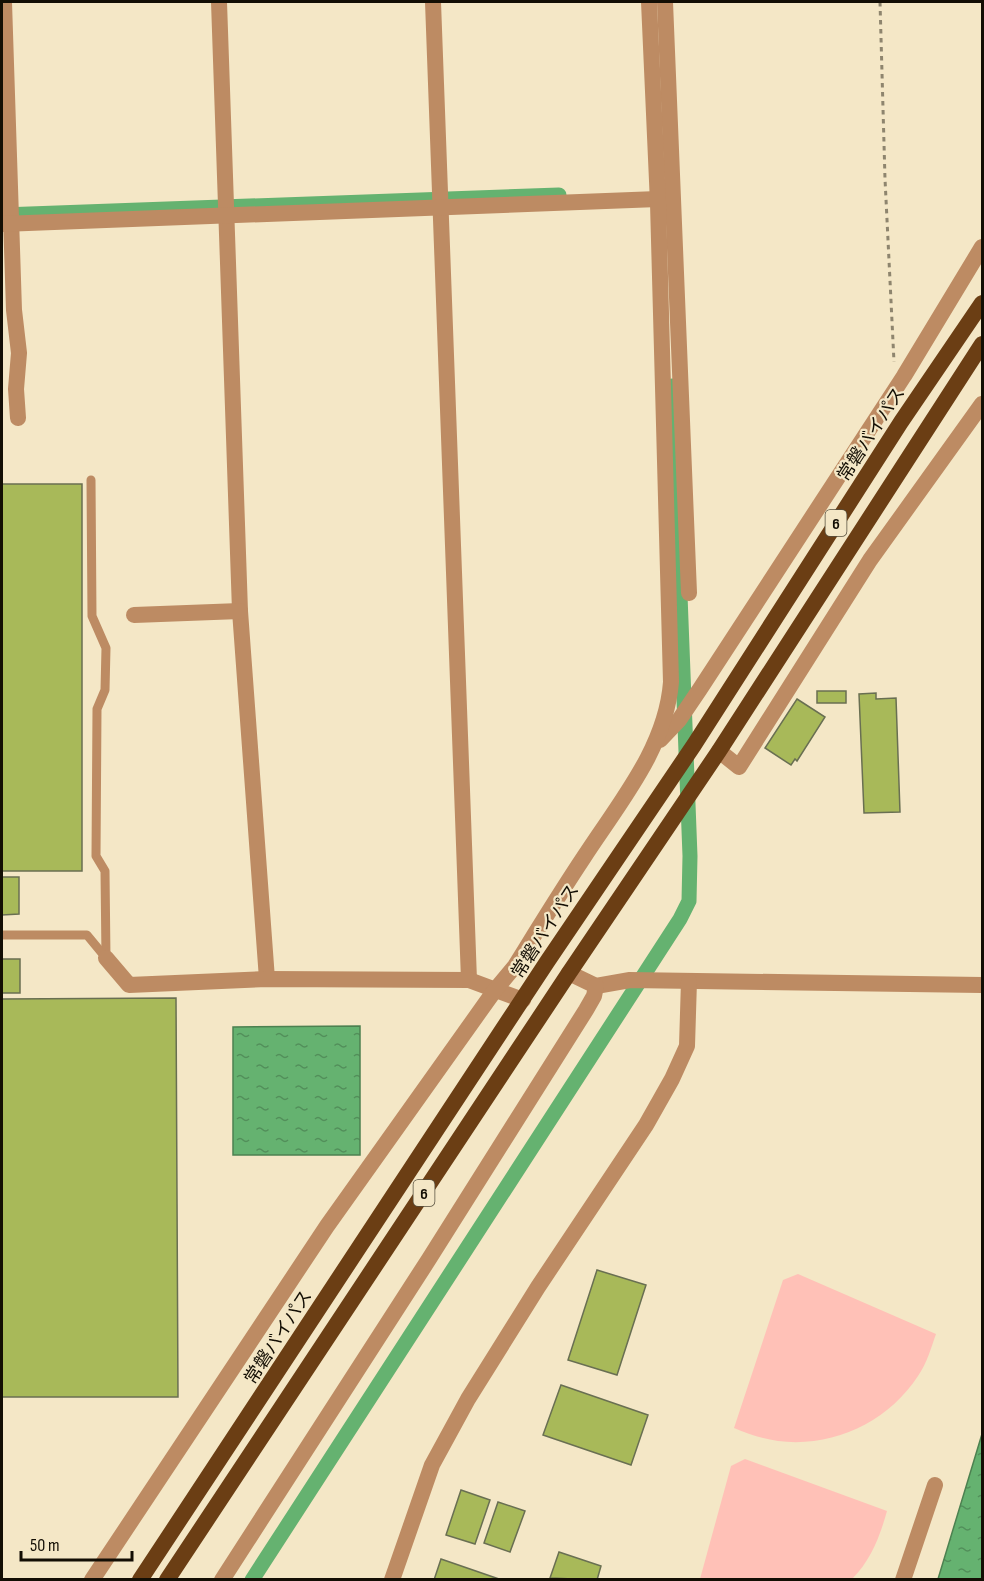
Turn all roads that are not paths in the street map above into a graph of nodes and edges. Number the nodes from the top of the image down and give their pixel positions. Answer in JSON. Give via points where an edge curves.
{"nodes":[{"id":1,"x":4,"y":2,"type":"edge"},
{"id":2,"x":219,"y":2,"type":"edge"},
{"id":3,"x":433,"y":2,"type":"edge"},
{"id":4,"x":649,"y":2,"type":"edge"},
{"id":5,"x":665,"y":2,"type":"edge"},
{"id":6,"x":662,"y":189,"type":"junction"},
{"id":7,"x":440,"y":208,"type":"junction"},
{"id":8,"x":227,"y":216,"type":"junction"},
{"id":9,"x":7,"y":224,"type":"edge"},
{"id":10,"x":982,"y":247,"type":"edge"},
{"id":11,"x":982,"y":303,"type":"edge"},
{"id":12,"x":982,"y":344,"type":"edge"},
{"id":13,"x":982,"y":404,"type":"edge"},
{"id":14,"x":18,"y":418,"type":"dead end"},
{"id":15,"x":91,"y":480,"type":"dead end"},
{"id":16,"x":689,"y":593,"type":"dead end"},
{"id":17,"x":240,"y":611,"type":"junction"},
{"id":18,"x":134,"y":615,"type":"dead end"},
{"id":19,"x":652,"y":749,"type":"junction"},
{"id":20,"x":719,"y":751,"type":"junction"},
{"id":21,"x":2,"y":935,"type":"edge"},
{"id":22,"x":106,"y":958,"type":"junction"},
{"id":23,"x":569,"y":973,"type":"junction"},
{"id":24,"x":267,"y":979,"type":"junction"},
{"id":25,"x":469,"y":980,"type":"junction"},
{"id":26,"x":689,"y":981,"type":"junction"},
{"id":27,"x":982,"y":985,"type":"edge"},
{"id":28,"x":596,"y":987,"type":"junction"},
{"id":29,"x":495,"y":990,"type":"junction"},
{"id":30,"x":523,"y":1000,"type":"junction"},
{"id":31,"x":935,"y":1485,"type":"dead end"},
{"id":32,"x":92,"y":1580,"type":"edge"},
{"id":33,"x":140,"y":1580,"type":"edge"},
{"id":34,"x":167,"y":1580,"type":"edge"},
{"id":35,"x":222,"y":1580,"type":"edge"},
{"id":36,"x":393,"y":1580,"type":"edge"},
{"id":37,"x":903,"y":1580,"type":"edge"}],
"edges":[{"from":1,"to":9,"type":"street"},
{"from":2,"to":8,"type":"street"},
{"from":3,"to":7,"type":"street"},
{"from":4,"to":6,"type":"street"},
{"from":5,"to":6,"type":"street"},
{"from":6,"to":7,"type":"street"},
{"from":6,"to":16,"type":"street"},
{"from":6,"to":19,"type":"street","via":[[670,682],[669,702]]},
{"from":7,"to":8,"type":"street"},
{"from":7,"to":25,"type":"street"},
{"from":8,"to":9,"type":"street"},
{"from":8,"to":17,"type":"street"},
{"from":9,"to":14,"type":"street","via":[[19,353]]},
{"from":10,"to":19,"type":"street","via":[[904,376],[679,720]]},
{"from":11,"to":30,"type":"highway","name":"常磐バイパス","number":"6","via":[[901,422],[694,746]]},
{"from":12,"to":20,"type":"highway","number":"6"},
{"from":13,"to":20,"type":"street","via":[[870,560],[739,767]]},
{"from":15,"to":22,"type":"lane","via":[[92,616],[106,648],[105,690],[97,709],[96,856],[105,872]]},
{"from":17,"to":18,"type":"street"},
{"from":17,"to":24,"type":"street"},
{"from":19,"to":29,"type":"street","via":[[515,966]]},
{"from":20,"to":23,"type":"highway","number":"6"},
{"from":21,"to":22,"type":"lane","via":[[87,935]]},
{"from":22,"to":24,"type":"street","via":[[129,985]]},
{"from":23,"to":28,"type":"street"},
{"from":23,"to":34,"type":"highway","number":"6"},
{"from":24,"to":25,"type":"street"},
{"from":25,"to":29,"type":"street"},
{"from":26,"to":27,"type":"street"},
{"from":26,"to":28,"type":"street","via":[[630,980]]},
{"from":26,"to":36,"type":"street","via":[[687,1046],[672,1078],[468,1399],[432,1466]]},
{"from":28,"to":35,"type":"street","via":[[561,1050]]},
{"from":29,"to":30,"type":"street"},
{"from":29,"to":32,"type":"street","via":[[327,1226]]},
{"from":30,"to":33,"type":"highway","name":"常磐バイパス","number":"6"},
{"from":31,"to":37,"type":"street"}]}
